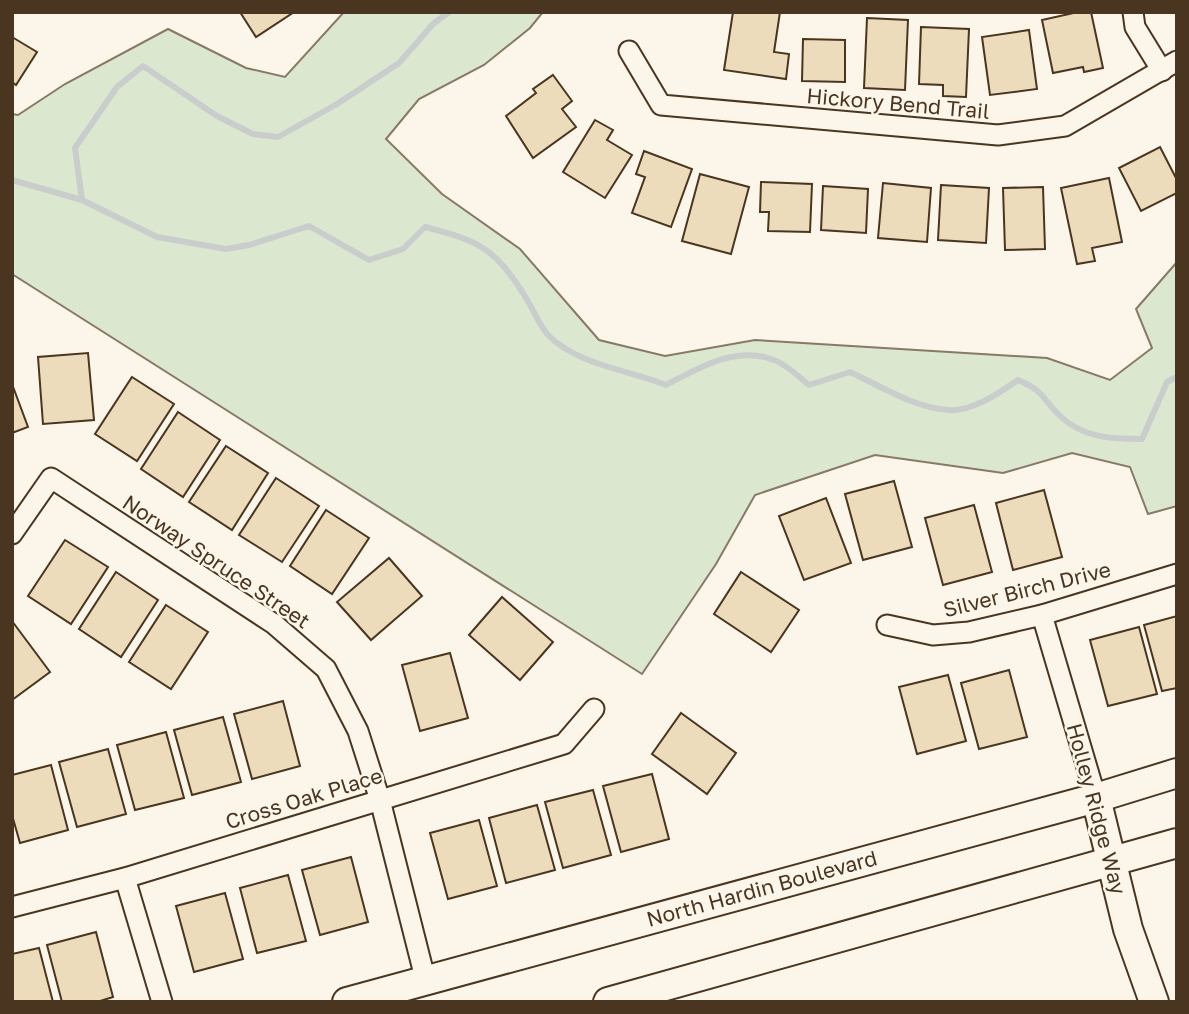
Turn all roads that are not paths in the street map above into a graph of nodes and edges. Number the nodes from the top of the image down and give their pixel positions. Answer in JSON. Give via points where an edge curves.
{"nodes":[{"id":1,"x":1133,"y":12,"type":"edge"},
{"id":2,"x":629,"y":51,"type":"dead end"},
{"id":3,"x":1170,"y":66,"type":"edge"},
{"id":4,"x":12,"y":534,"type":"edge"},
{"id":5,"x":1177,"y":574,"type":"edge"},
{"id":6,"x":1042,"y":615,"type":"junction"},
{"id":7,"x":887,"y":625,"type":"dead end"},
{"id":8,"x":594,"y":709,"type":"dead end"},
{"id":9,"x":1177,"y":773,"type":"edge"},
{"id":10,"x":1096,"y":798,"type":"junction"},
{"id":11,"x":380,"y":800,"type":"junction"},
{"id":12,"x":1177,"y":843,"type":"edge"},
{"id":13,"x":1110,"y":861,"type":"junction"},
{"id":14,"x":125,"y":878,"type":"junction"},
{"id":15,"x":12,"y":907,"type":"edge"},
{"id":16,"x":425,"y":978,"type":"junction"},
{"id":17,"x":162,"y":1002,"type":"edge"},
{"id":18,"x":347,"y":1002,"type":"edge"},
{"id":19,"x":608,"y":1002,"type":"edge"},
{"id":20,"x":1154,"y":1002,"type":"edge"}],
"edges":[{"from":1,"to":3,"type":"street","via":[[1135,27]]},
{"from":2,"to":3,"type":"street","name":"Hickory Bend Trail","via":[[661,105],[998,135],[1065,126]]},
{"from":4,"to":11,"type":"street","name":"Norway Spruce Street","via":[[51,478],[274,624],[326,669],[358,732]]},
{"from":5,"to":6,"type":"street","name":"Silver Birch Drive"},
{"from":6,"to":7,"type":"street","name":"Silver Birch Drive","via":[[952,635]]},
{"from":6,"to":10,"type":"street","name":"Holley Ridge Way"},
{"from":8,"to":11,"type":"street","name":"Cross Oak Place","via":[[564,744]]},
{"from":9,"to":10,"type":"street","name":"North Hardin Boulevard"},
{"from":10,"to":13,"type":"street","name":"Holley Ridge Way"},
{"from":10,"to":16,"type":"street","name":"North Hardin Boulevard"},
{"from":11,"to":14,"type":"street","name":"Cross Oak Place"},
{"from":11,"to":16,"type":"street","name":"Norway Spruce Street"},
{"from":12,"to":13,"type":"street"},
{"from":13,"to":19,"type":"street"},
{"from":13,"to":20,"type":"street","name":"Holley Ridge Way"},
{"from":14,"to":15,"type":"street","name":"Cross Oak Place"},
{"from":14,"to":17,"type":"street"},
{"from":16,"to":18,"type":"street","name":"North Hardin Boulevard"}]}
